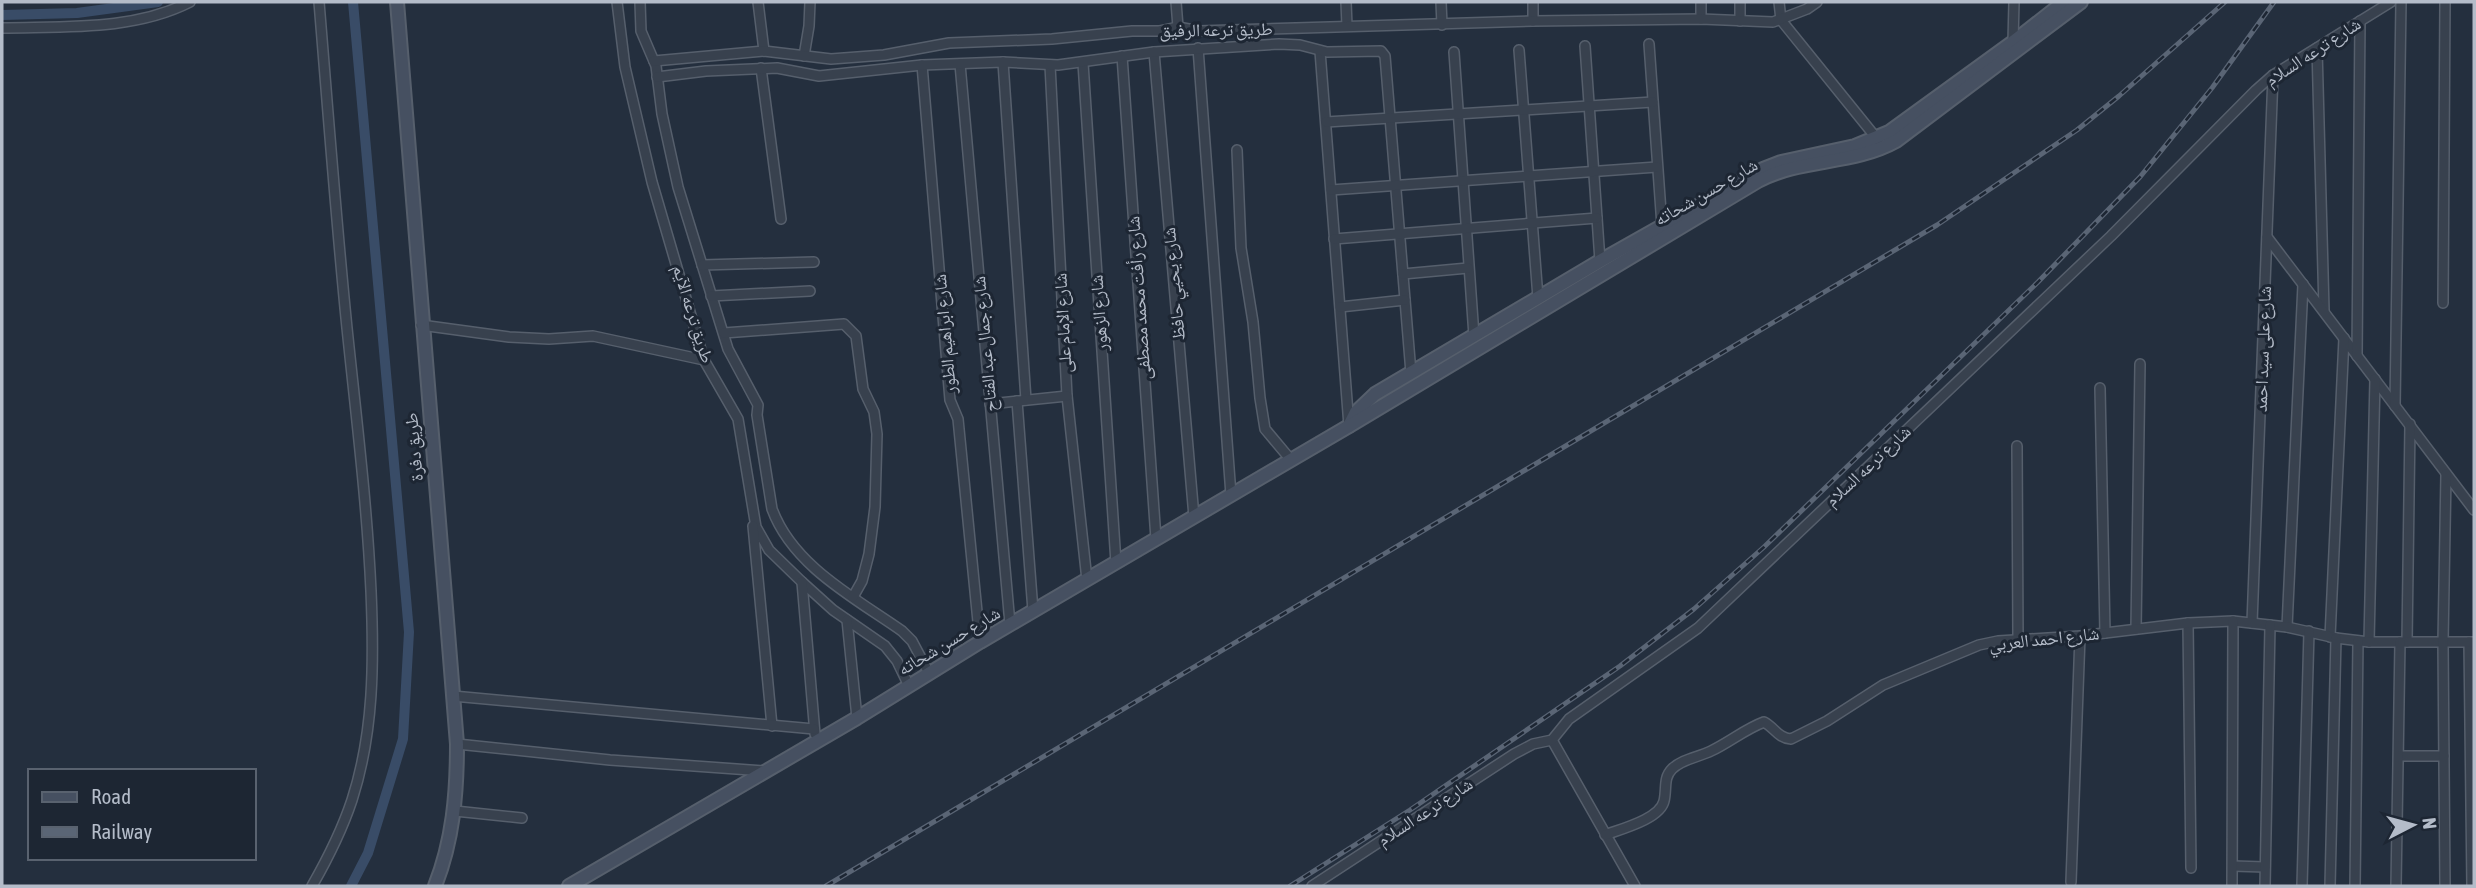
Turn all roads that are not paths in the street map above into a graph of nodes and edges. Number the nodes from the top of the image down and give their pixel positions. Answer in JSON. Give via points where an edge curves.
{"nodes":[{"id":1,"x":190,"y":2,"type":"edge"},
{"id":2,"x":319,"y":2,"type":"edge"},
{"id":3,"x":397,"y":2,"type":"edge"},
{"id":4,"x":617,"y":2,"type":"edge"},
{"id":5,"x":640,"y":2,"type":"edge"},
{"id":6,"x":758,"y":2,"type":"edge"},
{"id":7,"x":810,"y":2,"type":"edge"},
{"id":8,"x":1176,"y":2,"type":"edge"},
{"id":9,"x":1346,"y":2,"type":"edge"},
{"id":10,"x":1441,"y":2,"type":"edge"},
{"id":11,"x":1533,"y":2,"type":"edge"},
{"id":12,"x":1701,"y":2,"type":"edge"},
{"id":13,"x":1741,"y":2,"type":"edge"},
{"id":14,"x":1779,"y":2,"type":"edge"},
{"id":15,"x":1816,"y":2,"type":"edge"},
{"id":16,"x":2014,"y":2,"type":"edge"},
{"id":17,"x":2081,"y":2,"type":"edge"},
{"id":18,"x":2389,"y":2,"type":"edge"},
{"id":19,"x":2401,"y":2,"type":"edge"},
{"id":20,"x":2445,"y":2,"type":"edge"},
{"id":21,"x":2064,"y":5,"type":"edge"},
{"id":22,"x":1701,"y":19,"type":"junction"},
{"id":23,"x":1781,"y":20,"type":"junction"},
{"id":24,"x":1533,"y":21,"type":"junction"},
{"id":25,"x":1740,"y":21,"type":"junction"},
{"id":26,"x":2360,"y":22,"type":"junction"},
{"id":27,"x":1442,"y":24,"type":"junction"},
{"id":28,"x":1348,"y":26,"type":"junction"},
{"id":29,"x":1178,"y":27,"type":"junction"},
{"id":30,"x":2,"y":28,"type":"edge"},
{"id":31,"x":2013,"y":42,"type":"junction"},
{"id":32,"x":1649,"y":44,"type":"dead end"},
{"id":33,"x":1585,"y":46,"type":"dead end"},
{"id":34,"x":1198,"y":48,"type":"junction"},
{"id":35,"x":2316,"y":48,"type":"junction"},
{"id":36,"x":1519,"y":50,"type":"dead end"},
{"id":37,"x":764,"y":51,"type":"junction"},
{"id":38,"x":1320,"y":51,"type":"junction"},
{"id":39,"x":1154,"y":52,"type":"junction"},
{"id":40,"x":1454,"y":52,"type":"dead end"},
{"id":41,"x":804,"y":56,"type":"junction"},
{"id":42,"x":1122,"y":56,"type":"junction"},
{"id":43,"x":654,"y":61,"type":"junction"},
{"id":44,"x":1003,"y":62,"type":"junction"},
{"id":45,"x":1083,"y":62,"type":"junction"},
{"id":46,"x":960,"y":64,"type":"junction"},
{"id":47,"x":922,"y":65,"type":"junction"},
{"id":48,"x":1049,"y":65,"type":"junction"},
{"id":49,"x":761,"y":68,"type":"junction"},
{"id":50,"x":2273,"y":75,"type":"junction"},
{"id":51,"x":657,"y":77,"type":"junction"},
{"id":52,"x":1969,"y":80,"type":"junction"},
{"id":53,"x":1653,"y":102,"type":"junction"},
{"id":54,"x":1589,"y":106,"type":"junction"},
{"id":55,"x":1524,"y":110,"type":"junction"},
{"id":56,"x":1458,"y":114,"type":"junction"},
{"id":57,"x":1390,"y":118,"type":"junction"},
{"id":58,"x":1326,"y":122,"type":"junction"},
{"id":59,"x":1880,"y":143,"type":"junction"},
{"id":60,"x":1237,"y":150,"type":"dead end"},
{"id":61,"x":1657,"y":167,"type":"junction"},
{"id":62,"x":1593,"y":171,"type":"junction"},
{"id":63,"x":1529,"y":176,"type":"junction"},
{"id":64,"x":1463,"y":181,"type":"junction"},
{"id":65,"x":1396,"y":185,"type":"junction"},
{"id":66,"x":1331,"y":190,"type":"junction"},
{"id":67,"x":1597,"y":218,"type":"junction"},
{"id":68,"x":782,"y":219,"type":"dead end"},
{"id":69,"x":1532,"y":223,"type":"junction"},
{"id":70,"x":1662,"y":226,"type":"junction"},
{"id":71,"x":1466,"y":228,"type":"junction"},
{"id":72,"x":1400,"y":233,"type":"junction"},
{"id":73,"x":2267,"y":237,"type":"junction"},
{"id":74,"x":1334,"y":239,"type":"junction"},
{"id":75,"x":1600,"y":261,"type":"junction"},
{"id":76,"x":814,"y":262,"type":"dead end"},
{"id":77,"x":702,"y":265,"type":"junction"},
{"id":78,"x":1468,"y":268,"type":"junction"},
{"id":79,"x":1403,"y":274,"type":"junction"},
{"id":80,"x":2303,"y":284,"type":"junction"},
{"id":81,"x":810,"y":290,"type":"dead end"},
{"id":82,"x":711,"y":296,"type":"junction"},
{"id":83,"x":1538,"y":298,"type":"junction"},
{"id":84,"x":1405,"y":300,"type":"junction"},
{"id":85,"x":2443,"y":303,"type":"dead end"},
{"id":86,"x":1340,"y":307,"type":"junction"},
{"id":87,"x":2324,"y":312,"type":"junction"},
{"id":88,"x":421,"y":326,"type":"junction"},
{"id":89,"x":724,"y":334,"type":"junction"},
{"id":90,"x":1474,"y":336,"type":"junction"},
{"id":91,"x":2344,"y":338,"type":"junction"},
{"id":92,"x":2357,"y":356,"type":"junction"},
{"id":93,"x":704,"y":360,"type":"junction"},
{"id":94,"x":2140,"y":364,"type":"dead end"},
{"id":95,"x":1411,"y":373,"type":"junction"},
{"id":96,"x":2375,"y":379,"type":"junction"},
{"id":97,"x":2100,"y":388,"type":"dead end"},
{"id":98,"x":1067,"y":396,"type":"junction"},
{"id":99,"x":1022,"y":401,"type":"junction"},
{"id":100,"x":990,"y":404,"type":"junction"},
{"id":101,"x":2395,"y":406,"type":"junction"},
{"id":102,"x":2410,"y":424,"type":"junction"},
{"id":103,"x":1349,"y":426,"type":"junction"},
{"id":104,"x":2017,"y":446,"type":"dead end"},
{"id":105,"x":1291,"y":460,"type":"junction"},
{"id":106,"x":2446,"y":474,"type":"junction"},
{"id":107,"x":1231,"y":495,"type":"junction"},
{"id":108,"x":2474,"y":510,"type":"edge"},
{"id":109,"x":751,"y":511,"type":"junction"},
{"id":110,"x":1194,"y":517,"type":"junction"},
{"id":111,"x":1156,"y":539,"type":"junction"},
{"id":112,"x":1116,"y":563,"type":"junction"},
{"id":113,"x":1087,"y":580,"type":"junction"},
{"id":114,"x":802,"y":583,"type":"junction"},
{"id":115,"x":853,"y":597,"type":"junction"},
{"id":116,"x":1033,"y":611,"type":"junction"},
{"id":117,"x":847,"y":620,"type":"junction"},
{"id":118,"x":2233,"y":621,"type":"junction"},
{"id":119,"x":2188,"y":623,"type":"junction"},
{"id":120,"x":2252,"y":623,"type":"junction"},
{"id":121,"x":1010,"y":624,"type":"junction"},
{"id":122,"x":2270,"y":625,"type":"junction"},
{"id":123,"x":2287,"y":627,"type":"junction"},
{"id":124,"x":2136,"y":629,"type":"junction"},
{"id":125,"x":2309,"y":631,"type":"junction"},
{"id":126,"x":2105,"y":633,"type":"junction"},
{"id":127,"x":2080,"y":636,"type":"junction"},
{"id":128,"x":2333,"y":637,"type":"junction"},
{"id":129,"x":2018,"y":639,"type":"junction"},
{"id":130,"x":2358,"y":640,"type":"junction"},
{"id":131,"x":980,"y":642,"type":"junction"},
{"id":132,"x":2369,"y":642,"type":"junction"},
{"id":133,"x":2403,"y":642,"type":"junction"},
{"id":134,"x":2443,"y":642,"type":"junction"},
{"id":135,"x":2472,"y":642,"type":"edge"},
{"id":136,"x":929,"y":673,"type":"junction"},
{"id":137,"x":909,"y":686,"type":"junction"},
{"id":138,"x":453,"y":696,"type":"junction"},
{"id":139,"x":857,"y":718,"type":"junction"},
{"id":140,"x":772,"y":726,"type":"junction"},
{"id":141,"x":815,"y":735,"type":"junction"},
{"id":142,"x":1552,"y":740,"type":"junction"},
{"id":143,"x":457,"y":744,"type":"junction"},
{"id":144,"x":2444,"y":756,"type":"junction"},
{"id":145,"x":2399,"y":757,"type":"junction"},
{"id":146,"x":768,"y":771,"type":"junction"},
{"id":147,"x":455,"y":811,"type":"junction"},
{"id":148,"x":522,"y":818,"type":"dead end"},
{"id":149,"x":1605,"y":835,"type":"junction"},
{"id":150,"x":2232,"y":866,"type":"junction"},
{"id":151,"x":2265,"y":867,"type":"junction"},
{"id":152,"x":2190,"y":868,"type":"dead end"},
{"id":153,"x":2071,"y":882,"type":"dead end"},
{"id":154,"x":312,"y":886,"type":"edge"},
{"id":155,"x":435,"y":886,"type":"edge"},
{"id":156,"x":569,"y":886,"type":"edge"},
{"id":157,"x":1312,"y":886,"type":"edge"},
{"id":158,"x":1635,"y":886,"type":"edge"},
{"id":159,"x":2232,"y":886,"type":"edge"},
{"id":160,"x":2265,"y":886,"type":"edge"},
{"id":161,"x":2302,"y":886,"type":"edge"},
{"id":162,"x":2330,"y":886,"type":"edge"},
{"id":163,"x":2355,"y":886,"type":"edge"},
{"id":164,"x":2396,"y":886,"type":"edge"},
{"id":165,"x":2445,"y":886,"type":"edge"},
{"id":166,"x":2472,"y":886,"type":"edge"}],
"edges":[{"from":1,"to":30,"type":"street","via":[[141,20]]},
{"from":2,"to":154,"type":"street","via":[[367,522],[373,646],[361,763],[339,836]]},
{"from":3,"to":88,"type":"main road","name":"طريق دفرة"},
{"from":4,"to":93,"type":"street","name":"طريق ترعه الآيم","via":[[640,135]]},
{"from":5,"to":43,"type":"street","name":"طريق ترعه الآيم","via":[[643,39]]},
{"from":6,"to":37,"type":"street"},
{"from":7,"to":41,"type":"street"},
{"from":8,"to":29,"type":"street"},
{"from":9,"to":28,"type":"street"},
{"from":10,"to":27,"type":"street"},
{"from":11,"to":24,"type":"street"},
{"from":12,"to":22,"type":"street"},
{"from":13,"to":25,"type":"street"},
{"from":14,"to":23,"type":"street"},
{"from":15,"to":23,"type":"street"},
{"from":16,"to":31,"type":"street"},
{"from":17,"to":21,"type":"main road","name":"شارع حسن شحاته"},
{"from":18,"to":26,"type":"street","name":"شارع ترعه السلام"},
{"from":19,"to":101,"type":"street"},
{"from":20,"to":85,"type":"street"},
{"from":21,"to":31,"type":"main road","name":"شارع حسن شحاته"},
{"from":21,"to":52,"type":"main road","name":"شارع حسن شحاته"},
{"from":22,"to":24,"type":"street","name":"طريق ترعه الرفيق"},
{"from":22,"to":25,"type":"street","name":"طريق ترعه الرفيق"},
{"from":23,"to":25,"type":"street","name":"طريق ترعه الرفيق"},
{"from":23,"to":59,"type":"street"},
{"from":24,"to":27,"type":"street","name":"طريق ترعه الرفيق"},
{"from":26,"to":35,"type":"street","name":"شارع ترعه السلام"},
{"from":26,"to":92,"type":"street"},
{"from":27,"to":28,"type":"street","name":"طريق ترعه الرفيق"},
{"from":28,"to":29,"type":"street","name":"طريق ترعه الرفيق","via":[[1199,31]]},
{"from":29,"to":41,"type":"street","name":"طريق ترعه الرفيق","via":[[949,43],[884,55]]},
{"from":31,"to":52,"type":"main road","name":"شارع حسن شحاته"},
{"from":32,"to":53,"type":"street"},
{"from":33,"to":54,"type":"street"},
{"from":34,"to":38,"type":"street","name":"طريق ترعه الرفيق","via":[[1287,44]]},
{"from":34,"to":39,"type":"street","name":"طريق ترعه الرفيق"},
{"from":34,"to":107,"type":"street"},
{"from":35,"to":50,"type":"street","name":"شارع ترعه السلام"},
{"from":35,"to":87,"type":"street"},
{"from":36,"to":55,"type":"street"},
{"from":37,"to":41,"type":"street","name":"طريق ترعه الرفيق"},
{"from":37,"to":43,"type":"street","name":"طريق ترعه الرفيق"},
{"from":38,"to":57,"type":"street","name":"طريق ترعه الرفيق","via":[[1375,50],[1385,55]]},
{"from":38,"to":58,"type":"street"},
{"from":39,"to":42,"type":"street","name":"طريق ترعه الرفيق"},
{"from":39,"to":110,"type":"street","name":"شارع يحيي حافظ"},
{"from":40,"to":56,"type":"street"},
{"from":42,"to":45,"type":"street","name":"طريق ترعه الرفيق"},
{"from":42,"to":111,"type":"street","name":"شارع رأفت محمد مصطفى"},
{"from":43,"to":51,"type":"street","name":"طريق ترعه الآيم"},
{"from":44,"to":46,"type":"street","name":"طريق ترعه الرفيق"},
{"from":44,"to":48,"type":"street","name":"طريق ترعه الرفيق"},
{"from":44,"to":99,"type":"street"},
{"from":45,"to":48,"type":"street","name":"طريق ترعه الرفيق"},
{"from":45,"to":112,"type":"street","name":"شارع الزهور"},
{"from":46,"to":47,"type":"street","name":"طريق ترعه الرفيق"},
{"from":46,"to":100,"type":"street","name":"شارع جمال عبد الفتاح"},
{"from":47,"to":49,"type":"street","name":"طريق ترعه الرفيق","via":[[824,76]]},
{"from":47,"to":131,"type":"street","name":"شارع ابراهيم الطور","via":[[950,400],[958,419]]},
{"from":48,"to":98,"type":"street","name":"شارع الإمام على"},
{"from":49,"to":51,"type":"street","name":"طريق ترعه الرفيق"},
{"from":49,"to":68,"type":"street"},
{"from":50,"to":73,"type":"street","name":"شارع على سيد احمد"},
{"from":50,"to":142,"type":"street","name":"شارع ترعه السلام","via":[[2111,236],[1698,628],[1569,719]]},
{"from":51,"to":77,"type":"street","name":"طريق ترعه الآيم","via":[[678,187]]},
{"from":52,"to":59,"type":"main road","name":"شارع حسن شحاته"},
{"from":53,"to":54,"type":"street"},
{"from":53,"to":61,"type":"street"},
{"from":54,"to":55,"type":"street"},
{"from":54,"to":62,"type":"street"},
{"from":55,"to":56,"type":"street"},
{"from":55,"to":63,"type":"street"},
{"from":56,"to":57,"type":"street"},
{"from":56,"to":64,"type":"street"},
{"from":57,"to":58,"type":"street"},
{"from":57,"to":65,"type":"street"},
{"from":58,"to":66,"type":"street"},
{"from":59,"to":70,"type":"main road","name":"شارع حسن شحاته","via":[[1772,165]]},
{"from":59,"to":103,"type":"main road","name":"شارع حسن شحاته","via":[[1857,157],[1784,170],[1758,181]]},
{"from":60,"to":105,"type":"street","via":[[1241,248],[1265,429]]},
{"from":61,"to":62,"type":"street"},
{"from":61,"to":70,"type":"street"},
{"from":62,"to":63,"type":"street"},
{"from":62,"to":67,"type":"street"},
{"from":63,"to":64,"type":"street"},
{"from":63,"to":69,"type":"street"},
{"from":64,"to":65,"type":"street"},
{"from":64,"to":71,"type":"street"},
{"from":65,"to":66,"type":"street"},
{"from":65,"to":72,"type":"street"},
{"from":66,"to":74,"type":"street"},
{"from":67,"to":69,"type":"street"},
{"from":67,"to":75,"type":"street"},
{"from":69,"to":71,"type":"street"},
{"from":69,"to":83,"type":"street"},
{"from":70,"to":75,"type":"main road","name":"شارع حسن شحاته"},
{"from":71,"to":72,"type":"street"},
{"from":71,"to":78,"type":"street"},
{"from":72,"to":74,"type":"street"},
{"from":72,"to":79,"type":"street"},
{"from":73,"to":80,"type":"street"},
{"from":73,"to":120,"type":"street","name":"شارع على سيد احمد"},
{"from":74,"to":86,"type":"street"},
{"from":75,"to":83,"type":"main road","name":"شارع حسن شحاته"},
{"from":76,"to":77,"type":"street"},
{"from":77,"to":82,"type":"street","name":"طريق ترعه الآيم"},
{"from":78,"to":79,"type":"street"},
{"from":78,"to":90,"type":"street"},
{"from":79,"to":84,"type":"street"},
{"from":80,"to":87,"type":"street"},
{"from":80,"to":123,"type":"street"},
{"from":81,"to":82,"type":"street"},
{"from":82,"to":89,"type":"street","name":"طريق ترعه الآيم"},
{"from":83,"to":90,"type":"main road","name":"شارع حسن شحاته"},
{"from":84,"to":86,"type":"street"},
{"from":84,"to":95,"type":"street"},
{"from":86,"to":103,"type":"street"},
{"from":87,"to":91,"type":"street"},
{"from":88,"to":93,"type":"street","via":[[509,337],[593,336]]},
{"from":88,"to":138,"type":"main road","name":"طريق دفرة"},
{"from":89,"to":115,"type":"street","name":"طريق ترعه الآيم","via":[[758,405],[776,519],[789,542]]},
{"from":89,"to":115,"type":"street","via":[[844,324],[856,335],[863,390],[874,412],[877,433],[869,554]]},
{"from":90,"to":95,"type":"main road","name":"شارع حسن شحاته"},
{"from":91,"to":92,"type":"street"},
{"from":91,"to":128,"type":"street"},
{"from":92,"to":96,"type":"street"},
{"from":93,"to":109,"type":"street","name":"طريق ترعه الآيم","via":[[738,419]]},
{"from":94,"to":124,"type":"street"},
{"from":95,"to":103,"type":"main road","name":"شارع حسن شحاته","via":[[1367,401]]},
{"from":96,"to":101,"type":"street"},
{"from":96,"to":132,"type":"street"},
{"from":97,"to":126,"type":"street"},
{"from":98,"to":99,"type":"street"},
{"from":98,"to":113,"type":"street","name":"شارع الإمام على"},
{"from":99,"to":100,"type":"street"},
{"from":99,"to":116,"type":"street"},
{"from":100,"to":121,"type":"street","name":"شارع جمال عبد الفتاح"},
{"from":101,"to":102,"type":"street"},
{"from":102,"to":106,"type":"street"},
{"from":102,"to":133,"type":"street"},
{"from":103,"to":105,"type":"main road","name":"شارع حسن شحاته"},
{"from":104,"to":129,"type":"street"},
{"from":105,"to":107,"type":"main road","name":"شارع حسن شحاته"},
{"from":106,"to":108,"type":"street"},
{"from":106,"to":134,"type":"street"},
{"from":107,"to":110,"type":"main road","name":"شارع حسن شحاته"},
{"from":109,"to":114,"type":"street","name":"طريق ترعه الآيم","via":[[769,550]]},
{"from":109,"to":140,"type":"street"},
{"from":110,"to":111,"type":"main road","name":"شارع حسن شحاته"},
{"from":111,"to":112,"type":"main road","name":"شارع حسن شحاته"},
{"from":112,"to":113,"type":"main road","name":"شارع حسن شحاته"},
{"from":113,"to":116,"type":"main road","name":"شارع حسن شحاته"},
{"from":114,"to":117,"type":"street","name":"طريق ترعه الآيم"},
{"from":114,"to":141,"type":"street"},
{"from":115,"to":136,"type":"street","name":"طريق ترعه الآيم","via":[[902,631]]},
{"from":116,"to":121,"type":"main road","name":"شارع حسن شحاته"},
{"from":117,"to":137,"type":"street","name":"طريق ترعه الآيم","via":[[885,646]]},
{"from":117,"to":139,"type":"street"},
{"from":118,"to":119,"type":"street","name":"شارع احمد العربي"},
{"from":118,"to":120,"type":"street","name":"شارع احمد العربي"},
{"from":118,"to":150,"type":"street"},
{"from":119,"to":124,"type":"street","name":"شارع احمد العربي"},
{"from":119,"to":152,"type":"street"},
{"from":120,"to":122,"type":"street","name":"شارع احمد العربي"},
{"from":121,"to":131,"type":"main road","name":"شارع حسن شحاته"},
{"from":122,"to":123,"type":"street","name":"شارع احمد العربي"},
{"from":122,"to":151,"type":"street"},
{"from":123,"to":125,"type":"street","name":"شارع احمد العربي"},
{"from":124,"to":126,"type":"street","name":"شارع احمد العربي"},
{"from":125,"to":128,"type":"street","name":"شارع احمد العربي"},
{"from":125,"to":161,"type":"street"},
{"from":126,"to":127,"type":"street","name":"شارع احمد العربي"},
{"from":127,"to":129,"type":"street","name":"شارع احمد العربي"},
{"from":127,"to":153,"type":"street"},
{"from":128,"to":130,"type":"street","name":"شارع احمد العربي"},
{"from":128,"to":162,"type":"street"},
{"from":129,"to":149,"type":"street","name":"شارع احمد العربي","via":[[1979,645],[1905,675],[1791,739],[1778,735],[1764,722],[1756,725],[1671,770],[1660,809]]},
{"from":130,"to":132,"type":"street","name":"شارع احمد العربي"},
{"from":130,"to":163,"type":"street"},
{"from":131,"to":136,"type":"main road","name":"شارع حسن شحاته"},
{"from":132,"to":133,"type":"street","name":"شارع احمد العربي"},
{"from":133,"to":134,"type":"street","name":"شارع احمد العربي"},
{"from":133,"to":145,"type":"street"},
{"from":134,"to":135,"type":"street","name":"شارع احمد العربي"},
{"from":134,"to":144,"type":"street"},
{"from":135,"to":166,"type":"street"},
{"from":136,"to":137,"type":"main road","name":"شارع حسن شحاته"},
{"from":137,"to":139,"type":"main road","name":"شارع حسن شحاته"},
{"from":138,"to":140,"type":"street"},
{"from":138,"to":143,"type":"main road","name":"طريق دفرة"},
{"from":139,"to":141,"type":"main road","name":"شارع حسن شحاته"},
{"from":140,"to":141,"type":"street"},
{"from":141,"to":146,"type":"main road","name":"شارع حسن شحاته"},
{"from":142,"to":149,"type":"street"},
{"from":142,"to":157,"type":"street","name":"شارع ترعه السلام","via":[[1514,754]]},
{"from":143,"to":146,"type":"street"},
{"from":143,"to":147,"type":"main road","name":"طريق دفرة"},
{"from":144,"to":145,"type":"street"},
{"from":144,"to":165,"type":"street"},
{"from":145,"to":164,"type":"street"},
{"from":146,"to":156,"type":"main road","name":"شارع حسن شحاته"},
{"from":147,"to":148,"type":"street"},
{"from":147,"to":155,"type":"main road","name":"طريق دفرة"},
{"from":149,"to":158,"type":"street"},
{"from":150,"to":151,"type":"street"},
{"from":150,"to":159,"type":"street"},
{"from":151,"to":160,"type":"street"}]}
